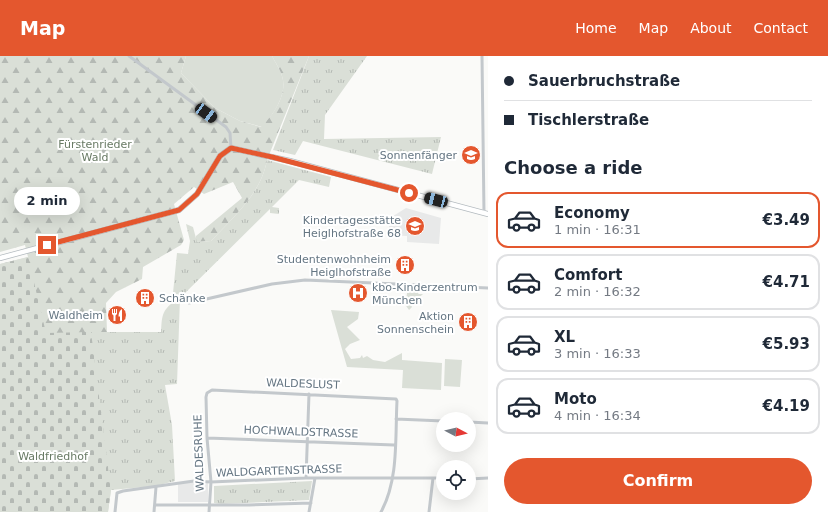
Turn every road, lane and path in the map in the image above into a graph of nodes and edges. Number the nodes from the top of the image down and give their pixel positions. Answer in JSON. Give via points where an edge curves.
{"nodes":[{"id":1,"x":129,"y":56,"type":"edge"},
{"id":2,"x":482,"y":56,"type":"edge"},
{"id":3,"x":231,"y":148,"type":"junction"},
{"id":4,"x":486,"y":214,"type":"edge"},
{"id":5,"x":0,"y":258,"type":"edge"},
{"id":6,"x":488,"y":288,"type":"edge"},
{"id":7,"x":189,"y":303,"type":"dead end"},
{"id":8,"x":207,"y":394,"type":"joint"},
{"id":9,"x":309,"y":394,"type":"junction"},
{"id":10,"x":396,"y":419,"type":"junction"},
{"id":11,"x":436,"y":421,"type":"edge"},
{"id":12,"x":476,"y":422,"type":"edge"},
{"id":13,"x":488,"y":423,"type":"edge"},
{"id":14,"x":207,"y":438,"type":"junction"},
{"id":15,"x":307,"y":442,"type":"junction"},
{"id":16,"x":394,"y":444,"type":"junction"},
{"id":17,"x":306,"y":478,"type":"junction"},
{"id":18,"x":315,"y":478,"type":"junction"},
{"id":19,"x":393,"y":478,"type":"junction"},
{"id":20,"x":433,"y":478,"type":"joint"},
{"id":21,"x":488,"y":478,"type":"edge"},
{"id":22,"x":476,"y":479,"type":"edge"},
{"id":23,"x":211,"y":482,"type":"junction"},
{"id":24,"x":156,"y":487,"type":"junction"},
{"id":25,"x":310,"y":502,"type":"junction"},
{"id":26,"x":210,"y":504,"type":"junction"},
{"id":27,"x":155,"y":505,"type":"junction"},
{"id":28,"x":115,"y":512,"type":"edge"},
{"id":29,"x":154,"y":512,"type":"edge"},
{"id":30,"x":209,"y":512,"type":"edge"},
{"id":31,"x":309,"y":512,"type":"edge"},
{"id":32,"x":381,"y":512,"type":"edge"},
{"id":33,"x":429,"y":512,"type":"edge"}],
"edges":[{"from":1,"to":3,"type":"street","via":[[226,127],[230,133]]},
{"from":2,"to":4,"type":"street"},
{"from":3,"to":4,"type":"street","via":[[278,158]]},
{"from":3,"to":5,"type":"street","via":[[220,156],[197,194],[179,210]]},
{"from":6,"to":7,"type":"street","via":[[305,280],[272,284]]},
{"from":8,"to":9,"type":"street","name":"WALDESLUST","via":[[212,390]]},
{"from":8,"to":14,"type":"street","name":"WALDESRUHE"},
{"from":9,"to":10,"type":"street","name":"WALDESLUST","via":[[393,397],[397,401]]},
{"from":9,"to":15,"type":"street"},
{"from":10,"to":11,"type":"street"},
{"from":10,"to":16,"type":"street"},
{"from":12,"to":13,"type":"street"},
{"from":14,"to":15,"type":"street","name":"HOCHWALDSTRASSE"},
{"from":14,"to":23,"type":"street","name":"WALDESRUHE"},
{"from":15,"to":16,"type":"street","name":"HOCHWALDSTRASSE"},
{"from":15,"to":17,"type":"street"},
{"from":16,"to":19,"type":"street"},
{"from":17,"to":18,"type":"street","name":"WALDGARTENSTRASSE"},
{"from":17,"to":23,"type":"street","name":"WALDGARTENSTRASSE"},
{"from":18,"to":19,"type":"street","name":"WALDGARTENSTRASSE"},
{"from":18,"to":25,"type":"street"},
{"from":19,"to":20,"type":"street","name":"WALDGARTENSTRASSE"},
{"from":19,"to":32,"type":"street","via":[[387,502]]},
{"from":20,"to":33,"type":"street"},
{"from":21,"to":22,"type":"street"},
{"from":23,"to":24,"type":"street","name":"WALDGARTENSTRASSE","via":[[194,481]]},
{"from":23,"to":26,"type":"street","name":"WALDESRUHE"},
{"from":24,"to":27,"type":"street"},
{"from":24,"to":28,"type":"street","name":"WALDGARTENSTRASSE","via":[[117,493]]},
{"from":25,"to":26,"type":"street","via":[[249,506]]},
{"from":25,"to":31,"type":"street"},
{"from":26,"to":27,"type":"street"},
{"from":26,"to":30,"type":"street","name":"WALDESRUHE"},
{"from":27,"to":29,"type":"street"}]}
